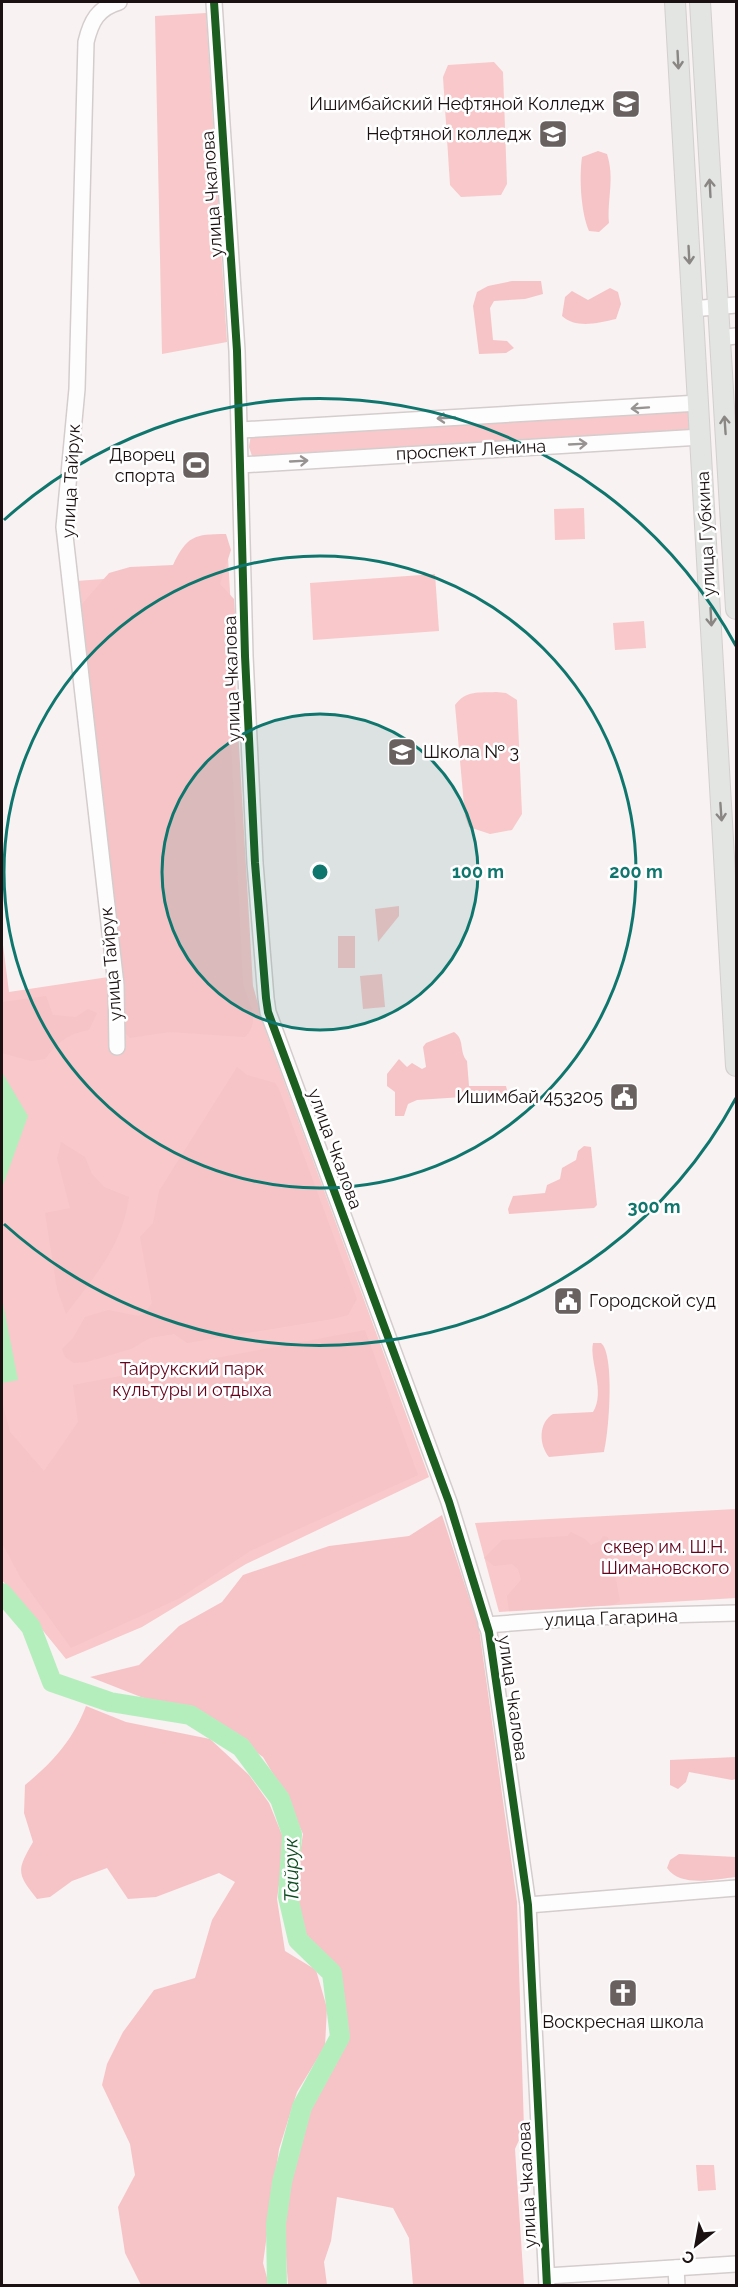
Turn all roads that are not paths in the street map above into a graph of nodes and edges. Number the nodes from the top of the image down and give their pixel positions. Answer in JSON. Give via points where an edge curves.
{"nodes":[{"id":1,"x":119,"y":2,"type":"edge"},
{"id":2,"x":214,"y":2,"type":"edge"},
{"id":3,"x":675,"y":2,"type":"edge"},
{"id":4,"x":700,"y":2,"type":"edge"},
{"id":5,"x":727,"y":306,"type":"edge"},
{"id":6,"x":692,"y":309,"type":"junction"},
{"id":7,"x":728,"y":337,"type":"edge"},
{"id":8,"x":699,"y":403,"type":"junction"},
{"id":9,"x":241,"y":430,"type":"junction"},
{"id":10,"x":701,"y":437,"type":"junction"},
{"id":11,"x":241,"y":465,"type":"junction"},
{"id":12,"x":733,"y":489,"type":"edge"},
{"id":13,"x":704,"y":490,"type":"junction"},
{"id":14,"x":736,"y":609,"type":"edge"},
{"id":15,"x":117,"y":1047,"type":"dead end"},
{"id":16,"x":736,"y":1066,"type":"edge"},
{"id":17,"x":736,"y":1613,"type":"edge"},
{"id":18,"x":486,"y":1625,"type":"junction"},
{"id":19,"x":736,"y":1888,"type":"edge"},
{"id":20,"x":528,"y":1905,"type":"junction"},
{"id":21,"x":736,"y":2264,"type":"edge"},
{"id":22,"x":676,"y":2268,"type":"junction"},
{"id":23,"x":547,"y":2281,"type":"edge"},
{"id":24,"x":677,"y":2286,"type":"edge"}],
"edges":[{"from":1,"to":15,"type":"street","name":"улица Тайрук","via":[[108,5],[91,21],[86,42],[77,389],[64,527],[116,985]]},
{"from":2,"to":9,"type":"street","name":"улица Чкалова"},
{"from":3,"to":6,"type":"main road","name":"улица Губкина","one_way":true},
{"from":5,"to":4,"type":"main road","name":"улица Губкина","one_way":true},
{"from":5,"to":6,"type":"street"},
{"from":5,"to":7,"type":"main road","name":"улица Губкина"},
{"from":6,"to":8,"type":"main road","name":"улица Губкина"},
{"from":12,"to":7,"type":"main road","name":"улица Губкина","one_way":true},
{"from":8,"to":9,"type":"street","name":"проспект Ленина","one_way":true},
{"from":8,"to":10,"type":"main road","name":"улица Губкина"},
{"from":9,"to":11,"type":"street","name":"улица Чкалова"},
{"from":11,"to":10,"type":"street","name":"проспект Ленина","one_way":true},
{"from":10,"to":13,"type":"main road","name":"улица Губкина"},
{"from":11,"to":18,"type":"street","name":"улица Чкалова","via":[[254,840],[268,1012],[449,1502]]},
{"from":12,"to":13,"type":"street"},
{"from":12,"to":14,"type":"main road","name":"улица Губкина"},
{"from":13,"to":16,"type":"main road","name":"улица Губкина","one_way":true},
{"from":17,"to":18,"type":"street","name":"улица Гагарина"},
{"from":18,"to":20,"type":"street","name":"улица Чкалова"},
{"from":19,"to":20,"type":"street"},
{"from":20,"to":23,"type":"street","name":"улица Чкалова"},
{"from":21,"to":22,"type":"street"},
{"from":22,"to":23,"type":"street"},
{"from":22,"to":24,"type":"street"}]}
